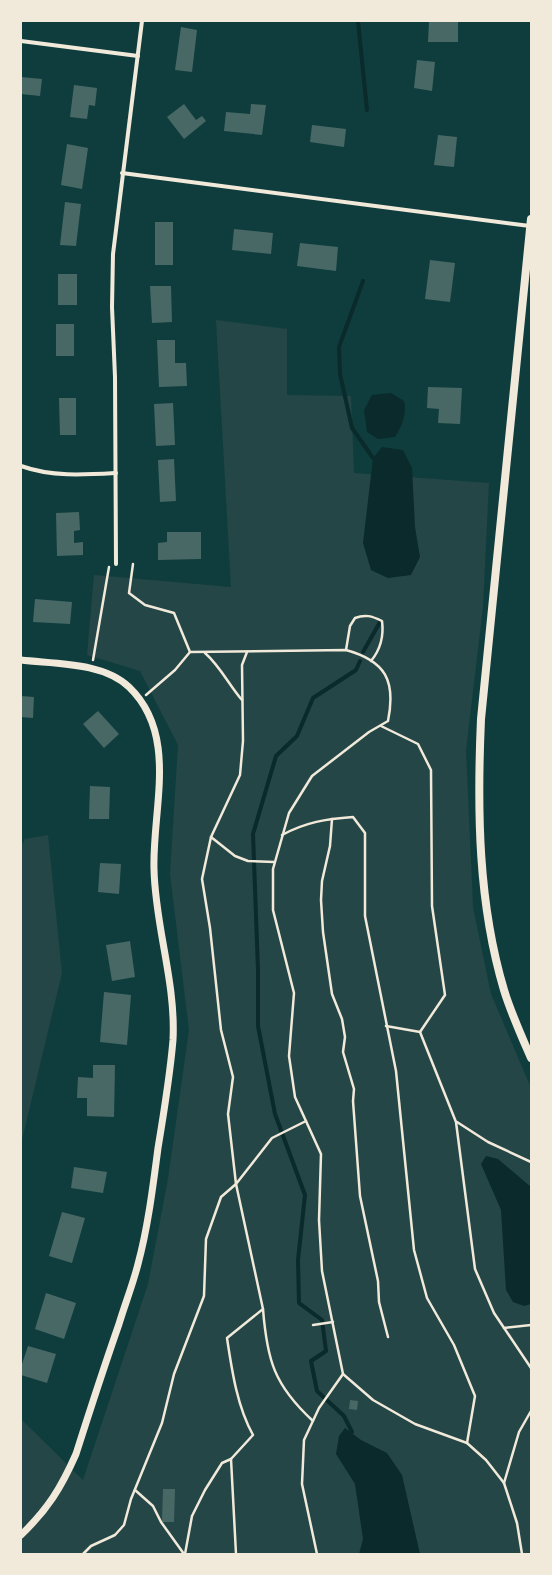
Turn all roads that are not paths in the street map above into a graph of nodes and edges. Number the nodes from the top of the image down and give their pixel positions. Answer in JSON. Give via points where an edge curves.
{"nodes":[{"id":1,"x":142,"y":21,"type":"edge"},
{"id":2,"x":21,"y":41,"type":"edge"},
{"id":3,"x":138,"y":56,"type":"junction"},
{"id":4,"x":122,"y":173,"type":"junction"},
{"id":5,"x":531,"y":223,"type":"edge"},
{"id":6,"x":21,"y":466,"type":"edge"},
{"id":7,"x":116,"y":473,"type":"junction"},
{"id":8,"x":116,"y":564,"type":"dead end"},
{"id":9,"x":21,"y":660,"type":"edge"},
{"id":10,"x":531,"y":1058,"type":"edge"},
{"id":11,"x":21,"y":1535,"type":"edge"}],
"edges":[{"from":1,"to":3,"type":"street"},
{"from":2,"to":3,"type":"street"},
{"from":3,"to":4,"type":"street"},
{"from":4,"to":5,"type":"street"},
{"from":4,"to":7,"type":"street","via":[[113,254],[112,292]]},
{"from":5,"to":10,"type":"main road","via":[[481,719],[479,823],[489,924],[504,990]]},
{"from":6,"to":7,"type":"street","via":[[46,473],[75,476]]},
{"from":7,"to":8,"type":"street"},
{"from":9,"to":11,"type":"street","via":[[101,670],[129,687],[149,716],[156,734],[160,774],[153,867],[173,1015],[173,1040],[139,1263],[76,1454],[66,1476],[41,1515]]}]}
